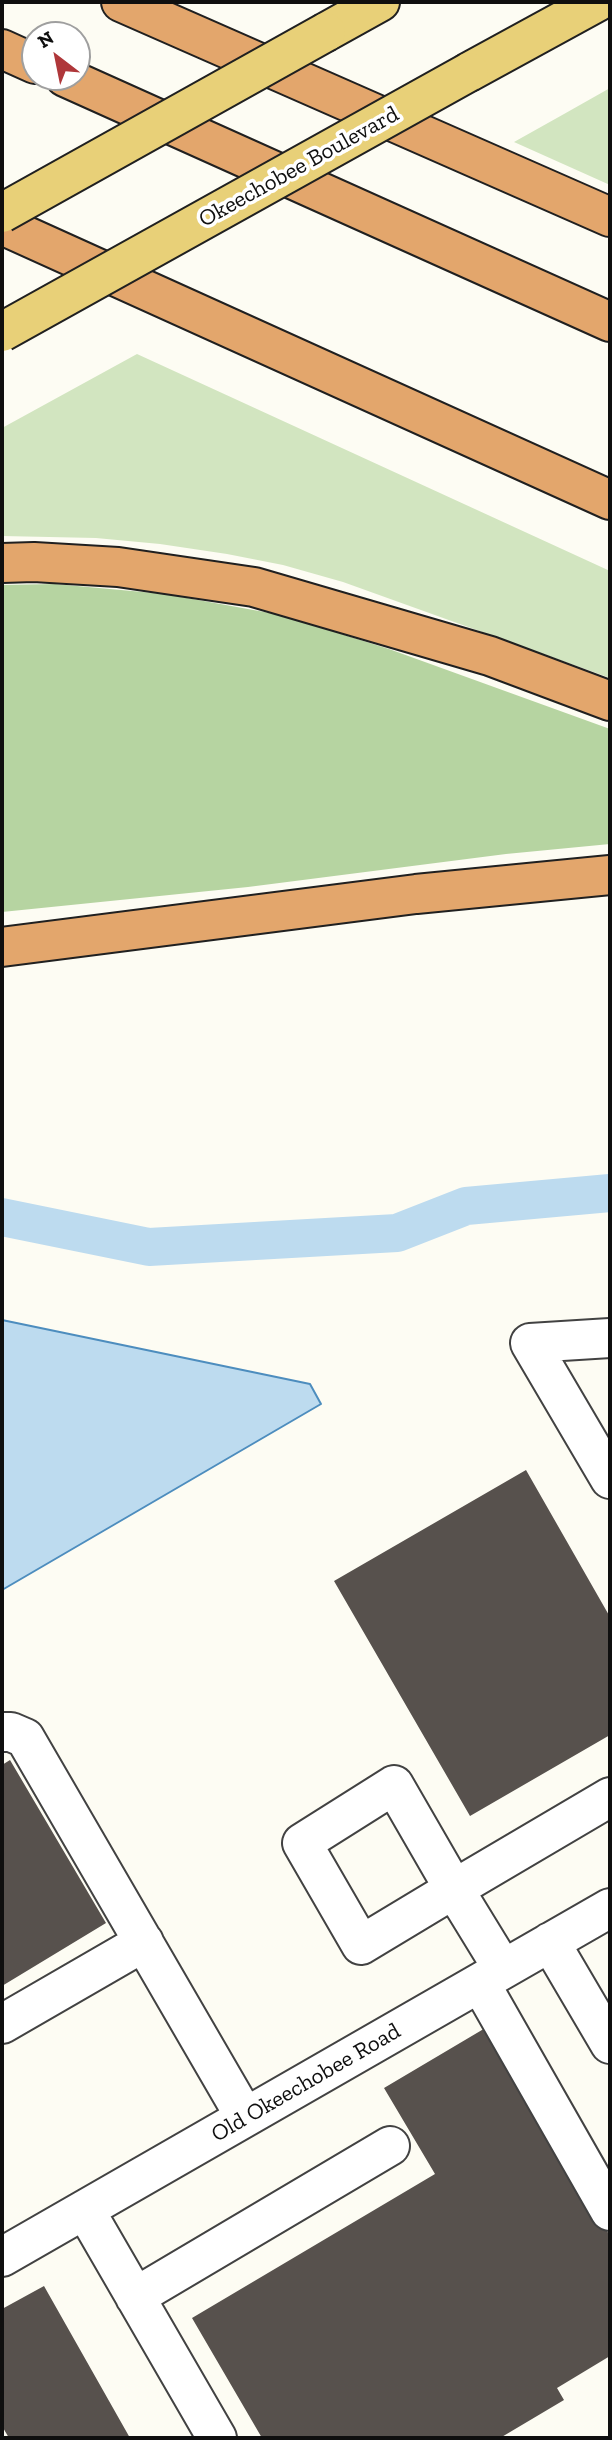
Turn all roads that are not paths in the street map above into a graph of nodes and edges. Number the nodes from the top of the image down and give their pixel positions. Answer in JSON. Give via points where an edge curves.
{"nodes":[{"id":1,"x":121,"y":2,"type":"edge"},
{"id":2,"x":380,"y":2,"type":"edge"},
{"id":3,"x":597,"y":2,"type":"edge"},
{"id":4,"x":2,"y":49,"type":"edge"},
{"id":5,"x":21,"y":58,"type":"edge"},
{"id":6,"x":91,"y":89,"type":"edge"},
{"id":7,"x":2,"y":213,"type":"edge"},
{"id":8,"x":610,"y":217,"type":"edge"},
{"id":9,"x":2,"y":225,"type":"edge"},
{"id":10,"x":610,"y":322,"type":"edge"},
{"id":11,"x":2,"y":332,"type":"edge"},
{"id":12,"x":610,"y":500,"type":"edge"},
{"id":13,"x":2,"y":564,"type":"edge"},
{"id":14,"x":610,"y":701,"type":"edge"},
{"id":15,"x":610,"y":875,"type":"edge"},
{"id":16,"x":2,"y":947,"type":"edge"},
{"id":17,"x":610,"y":1338,"type":"edge"},
{"id":18,"x":610,"y":1479,"type":"edge"},
{"id":19,"x":2,"y":1732,"type":"edge"},
{"id":20,"x":610,"y":1797,"type":"edge"},
{"id":21,"x":610,"y":1908,"type":"edge"},
{"id":22,"x":144,"y":1942,"type":"junction"},
{"id":23,"x":550,"y":1942,"type":"junction"},
{"id":24,"x":491,"y":1976,"type":"junction"},
{"id":25,"x":2,"y":2024,"type":"edge"},
{"id":26,"x":609,"y":2040,"type":"edge"},
{"id":27,"x":245,"y":2117,"type":"junction"},
{"id":28,"x":390,"y":2146,"type":"dead end"},
{"id":29,"x":85,"y":2210,"type":"junction"},
{"id":30,"x":610,"y":2211,"type":"edge"},
{"id":31,"x":2,"y":2257,"type":"edge"},
{"id":32,"x":135,"y":2297,"type":"junction"},
{"id":33,"x":217,"y":2438,"type":"edge"}],
"edges":[{"from":1,"to":8,"type":"highway"},
{"from":2,"to":7,"type":"main road","bridge":true},
{"from":3,"to":11,"type":"main road","name":"Okeechobee Boulevard","bridge":true},
{"from":4,"to":5,"type":"highway"},
{"from":6,"to":10,"type":"highway"},
{"from":9,"to":12,"type":"highway"},
{"from":13,"to":14,"type":"highway","via":[[118,567],[254,587],[490,656]]},
{"from":15,"to":16,"type":"highway","via":[[416,894]]},
{"from":17,"to":18,"type":"street","via":[[530,1343]]},
{"from":19,"to":22,"type":"street","via":[[25,1738]]},
{"from":20,"to":24,"type":"street","via":[[454,1889]]},
{"from":21,"to":23,"type":"street","name":"Old Okeechobee Road"},
{"from":22,"to":25,"type":"street"},
{"from":22,"to":27,"type":"street"},
{"from":23,"to":24,"type":"street","name":"Old Okeechobee Road"},
{"from":23,"to":26,"type":"street"},
{"from":24,"to":27,"type":"street","name":"Old Okeechobee Road"},
{"from":24,"to":30,"type":"street"},
{"from":27,"to":29,"type":"street","name":"Old Okeechobee Road"},
{"from":28,"to":32,"type":"street"},
{"from":29,"to":31,"type":"street","name":"Old Okeechobee Road"},
{"from":29,"to":32,"type":"street"},
{"from":32,"to":33,"type":"street"}]}
